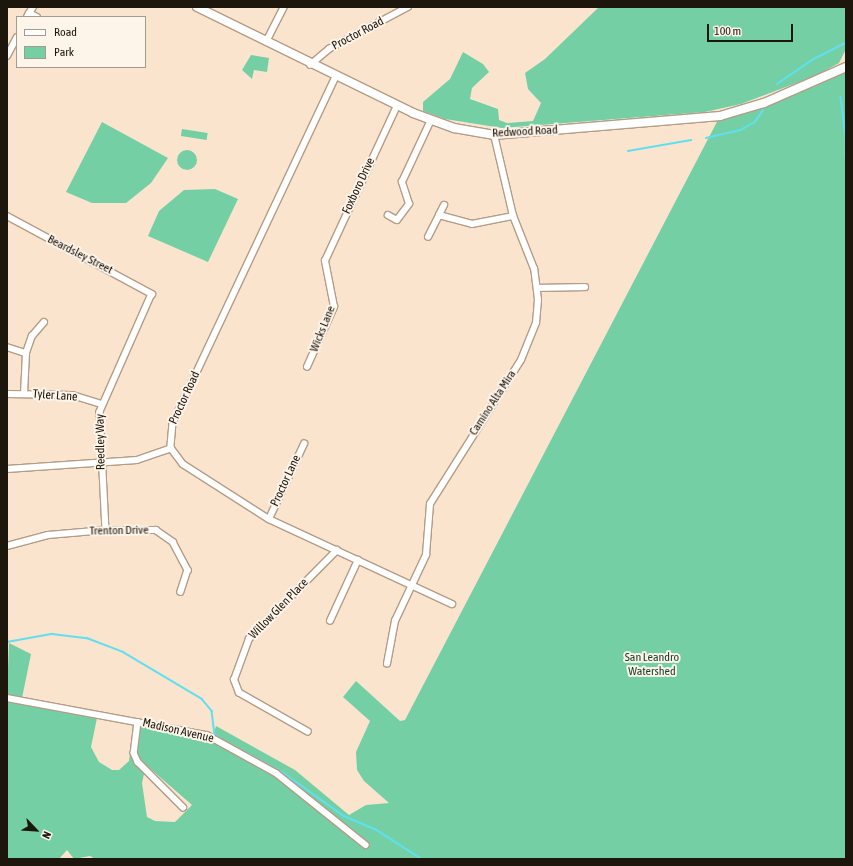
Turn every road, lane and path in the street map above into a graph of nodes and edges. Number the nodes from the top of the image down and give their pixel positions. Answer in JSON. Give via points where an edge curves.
{"nodes":[{"id":1,"x":32,"y":7,"type":"edge"},
{"id":2,"x":197,"y":7,"type":"edge"},
{"id":3,"x":284,"y":7,"type":"edge"},
{"id":4,"x":408,"y":7,"type":"edge"},
{"id":5,"x":28,"y":15,"type":"edge"},
{"id":6,"x":16,"y":39,"type":"edge"},
{"id":7,"x":266,"y":42,"type":"junction"},
{"id":8,"x":11,"y":49,"type":"junction"},
{"id":9,"x":16,"y":52,"type":"edge"},
{"id":10,"x":7,"y":56,"type":"edge"},
{"id":11,"x":310,"y":65,"type":"junction"},
{"id":12,"x":846,"y":67,"type":"edge"},
{"id":13,"x":336,"y":77,"type":"junction"},
{"id":14,"x":397,"y":106,"type":"junction"},
{"id":15,"x":431,"y":120,"type":"junction"},
{"id":16,"x":494,"y":135,"type":"junction"},
{"id":17,"x":444,"y":205,"type":"dead end"},
{"id":18,"x":388,"y":215,"type":"dead end"},
{"id":19,"x":439,"y":215,"type":"junction"},
{"id":20,"x":7,"y":216,"type":"edge"},
{"id":21,"x":513,"y":216,"type":"junction"},
{"id":22,"x":428,"y":237,"type":"dead end"},
{"id":23,"x":327,"y":267,"type":"joint"},
{"id":24,"x":585,"y":287,"type":"dead end"},
{"id":25,"x":537,"y":288,"type":"junction"},
{"id":26,"x":152,"y":294,"type":"joint"},
{"id":27,"x":44,"y":322,"type":"dead end"},
{"id":28,"x":7,"y":347,"type":"edge"},
{"id":29,"x":26,"y":353,"type":"junction"},
{"id":30,"x":307,"y":367,"type":"dead end"},
{"id":31,"x":7,"y":394,"type":"edge"},
{"id":32,"x":24,"y":394,"type":"junction"},
{"id":33,"x":101,"y":404,"type":"junction"},
{"id":34,"x":304,"y":444,"type":"dead end"},
{"id":35,"x":171,"y":448,"type":"junction"},
{"id":36,"x":101,"y":462,"type":"junction"},
{"id":37,"x":7,"y":469,"type":"edge"},
{"id":38,"x":269,"y":519,"type":"junction"},
{"id":39,"x":106,"y":530,"type":"junction"},
{"id":40,"x":7,"y":546,"type":"edge"},
{"id":41,"x":337,"y":550,"type":"junction"},
{"id":42,"x":358,"y":560,"type":"junction"},
{"id":43,"x":414,"y":585,"type":"junction"},
{"id":44,"x":180,"y":592,"type":"dead end"},
{"id":45,"x":452,"y":604,"type":"dead end"},
{"id":46,"x":330,"y":620,"type":"dead end"},
{"id":47,"x":387,"y":664,"type":"dead end"},
{"id":48,"x":7,"y":698,"type":"edge"},
{"id":49,"x":138,"y":722,"type":"junction"},
{"id":50,"x":308,"y":732,"type":"dead end"},
{"id":51,"x":183,"y":807,"type":"dead end"},
{"id":52,"x":366,"y":845,"type":"dead end"}],
"edges":[{"from":1,"to":5,"type":"street"},
{"from":2,"to":7,"type":"main road","name":"Redwood Road"},
{"from":3,"to":7,"type":"street"},
{"from":4,"to":11,"type":"street","name":"Proctor Road","via":[[329,48]]},
{"from":6,"to":8,"type":"street"},
{"from":7,"to":11,"type":"main road","name":"Redwood Road"},
{"from":8,"to":9,"type":"street"},
{"from":8,"to":10,"type":"street"},
{"from":11,"to":13,"type":"main road","name":"Redwood Road"},
{"from":12,"to":16,"type":"main road","name":"Redwood Road","via":[[764,103],[720,116]]},
{"from":13,"to":14,"type":"main road","name":"Redwood Road"},
{"from":13,"to":35,"type":"street","name":"Proctor Road","via":[[173,423]]},
{"from":14,"to":15,"type":"main road","name":"Redwood Road"},
{"from":14,"to":23,"type":"street","name":"Foxboro Drive","via":[[325,260]]},
{"from":15,"to":16,"type":"main road","name":"Redwood Road"},
{"from":15,"to":18,"type":"street","via":[[402,182],[409,204],[397,220]]},
{"from":16,"to":21,"type":"street","name":"Camino Alta Mira"},
{"from":17,"to":19,"type":"street"},
{"from":19,"to":21,"type":"street","via":[[472,224]]},
{"from":19,"to":22,"type":"street"},
{"from":20,"to":26,"type":"street","name":"Beardsley Street"},
{"from":21,"to":25,"type":"street","name":"Camino Alta Mira"},
{"from":23,"to":30,"type":"street","name":"Wicks Lane","via":[[334,307]]},
{"from":24,"to":25,"type":"street","via":[[575,284]]},
{"from":25,"to":43,"type":"street","name":"Camino Alta Mira","via":[[537,316],[528,346],[430,504],[426,555]]},
{"from":26,"to":33,"type":"street","name":"Reedley Way"},
{"from":27,"to":29,"type":"street","via":[[32,336]]},
{"from":28,"to":29,"type":"street"},
{"from":29,"to":32,"type":"street"},
{"from":31,"to":32,"type":"street","name":"Tyler Lane"},
{"from":32,"to":33,"type":"street","name":"Tyler Lane","via":[[72,395]]},
{"from":33,"to":36,"type":"street","name":"Reedley Way","via":[[98,423]]},
{"from":34,"to":38,"type":"street","name":"Proctor Lane"},
{"from":35,"to":36,"type":"street","via":[[141,459]]},
{"from":35,"to":38,"type":"street","via":[[183,464]]},
{"from":36,"to":37,"type":"street"},
{"from":36,"to":39,"type":"street","name":"Reedley Way"},
{"from":38,"to":41,"type":"street"},
{"from":39,"to":40,"type":"street","name":"Trenton Drive","via":[[48,535]]},
{"from":39,"to":44,"type":"street","name":"Trenton Drive","via":[[144,528],[165,535],[188,570]]},
{"from":41,"to":42,"type":"street"},
{"from":41,"to":50,"type":"street","name":"Willow Glen Place","via":[[249,639],[234,680],[239,693]]},
{"from":42,"to":43,"type":"street"},
{"from":42,"to":46,"type":"street"},
{"from":43,"to":45,"type":"street"},
{"from":43,"to":47,"type":"street","name":"Camino Alta Mira","via":[[395,621]]},
{"from":48,"to":49,"type":"street","name":"Madison Avenue"},
{"from":49,"to":51,"type":"street","via":[[134,753],[138,762]]},
{"from":49,"to":52,"type":"street","name":"Madison Avenue","via":[[206,735],[234,748],[276,773]]}]}
